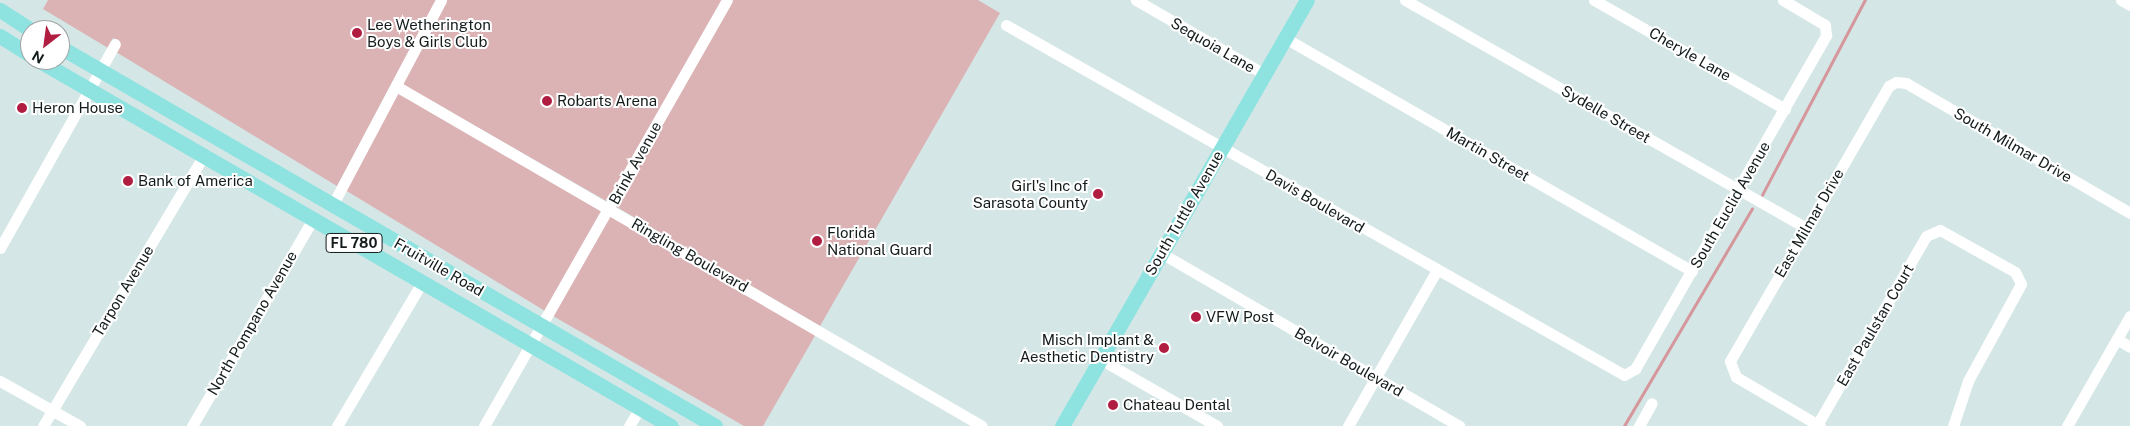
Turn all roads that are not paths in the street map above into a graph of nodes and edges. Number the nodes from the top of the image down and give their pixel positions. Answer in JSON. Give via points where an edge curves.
{"nodes":[{"id":1,"x":441,"y":0,"type":"edge"},
{"id":2,"x":727,"y":0,"type":"edge"},
{"id":3,"x":1136,"y":0,"type":"edge"},
{"id":4,"x":1306,"y":0,"type":"edge"},
{"id":5,"x":1406,"y":0,"type":"edge"},
{"id":6,"x":1594,"y":0,"type":"edge"},
{"id":7,"x":1782,"y":0,"type":"edge"},
{"id":8,"x":0,"y":10,"type":"edge"},
{"id":9,"x":20,"y":23,"type":"edge"},
{"id":10,"x":1006,"y":25,"type":"dead end"},
{"id":11,"x":0,"y":36,"type":"edge"},
{"id":12,"x":1285,"y":38,"type":"junction"},
{"id":13,"x":115,"y":44,"type":"dead end"},
{"id":14,"x":20,"y":49,"type":"edge"},
{"id":15,"x":70,"y":54,"type":"edge"},
{"id":16,"x":55,"y":70,"type":"edge"},
{"id":17,"x":101,"y":72,"type":"junction"},
{"id":18,"x":1264,"y":74,"type":"junction"},
{"id":19,"x":1894,"y":83,"type":"joint"},
{"id":20,"x":396,"y":86,"type":"junction"},
{"id":21,"x":90,"y":90,"type":"junction"},
{"id":22,"x":1785,"y":109,"type":"junction"},
{"id":23,"x":1221,"y":148,"type":"junction"},
{"id":24,"x":203,"y":156,"type":"junction"},
{"id":25,"x":1738,"y":190,"type":"junction"},
{"id":26,"x":332,"y":206,"type":"junction"},
{"id":27,"x":609,"y":208,"type":"junction"},
{"id":28,"x":2130,"y":213,"type":"edge"},
{"id":29,"x":313,"y":219,"type":"junction"},
{"id":30,"x":1806,"y":228,"type":"junction"},
{"id":31,"x":0,"y":248,"type":"edge"},
{"id":32,"x":1161,"y":253,"type":"junction"},
{"id":33,"x":1437,"y":270,"type":"junction"},
{"id":34,"x":1692,"y":270,"type":"junction"},
{"id":35,"x":422,"y":282,"type":"junction"},
{"id":36,"x":2130,"y":316,"type":"edge"},
{"id":37,"x":542,"y":326,"type":"junction"},
{"id":38,"x":2117,"y":339,"type":"junction"},
{"id":39,"x":531,"y":345,"type":"junction"},
{"id":40,"x":2130,"y":347,"type":"edge"},
{"id":41,"x":1100,"y":359,"type":"junction"},
{"id":42,"x":1624,"y":375,"type":"joint"},
{"id":43,"x":1376,"y":378,"type":"junction"},
{"id":44,"x":0,"y":380,"type":"edge"},
{"id":45,"x":1652,"y":403,"type":"dead end"},
{"id":46,"x":640,"y":408,"type":"junction"},
{"id":47,"x":52,"y":410,"type":"junction"},
{"id":48,"x":1819,"y":425,"type":"edge"},
{"id":49,"x":43,"y":426,"type":"edge"},
{"id":50,"x":80,"y":426,"type":"edge"},
{"id":51,"x":192,"y":426,"type":"edge"},
{"id":52,"x":337,"y":426,"type":"edge"},
{"id":53,"x":484,"y":426,"type":"edge"},
{"id":54,"x":629,"y":426,"type":"edge"},
{"id":55,"x":671,"y":426,"type":"edge"},
{"id":56,"x":715,"y":426,"type":"edge"},
{"id":57,"x":982,"y":426,"type":"edge"},
{"id":58,"x":1062,"y":426,"type":"edge"},
{"id":59,"x":1216,"y":426,"type":"edge"},
{"id":60,"x":1348,"y":426,"type":"edge"},
{"id":61,"x":1460,"y":426,"type":"edge"},
{"id":62,"x":1639,"y":426,"type":"edge"},
{"id":63,"x":1953,"y":426,"type":"edge"},
{"id":64,"x":2067,"y":426,"type":"edge"}],
"edges":[{"from":1,"to":20,"type":"street"},
{"from":2,"to":27,"type":"street","name":"Brink Avenue"},
{"from":3,"to":18,"type":"street","name":"Sequoia Lane"},
{"from":4,"to":12,"type":"main road","name":"South Tuttle Avenue"},
{"from":5,"to":25,"type":"street","name":"Sydelle Street"},
{"from":6,"to":22,"type":"street","name":"Cheryle Lane"},
{"from":7,"to":22,"type":"street","name":"South Euclid Avenue","via":[[1826,28],[1826,35]]},
{"from":8,"to":9,"type":"main road"},
{"from":10,"to":23,"type":"street","name":"Davis Boulevard"},
{"from":11,"to":14,"type":"main road"},
{"from":12,"to":18,"type":"main road","name":"South Tuttle Avenue"},
{"from":12,"to":34,"type":"street","name":"Martin Street"},
{"from":13,"to":17,"type":"street"},
{"from":15,"to":17,"type":"main road","name":"Fruitville Road","number":"FL 780"},
{"from":16,"to":21,"type":"main road","name":"Fruitville Road","number":"FL 780"},
{"from":17,"to":21,"type":"street"},
{"from":17,"to":26,"type":"main road","name":"Fruitville Road","number":"FL 780"},
{"from":18,"to":23,"type":"main road","name":"South Tuttle Avenue"},
{"from":19,"to":28,"type":"street","name":"South Milmar Drive","via":[[1906,83]]},
{"from":19,"to":30,"type":"street","name":"East Milmar Drive","via":[[1886,89]]},
{"from":20,"to":26,"type":"street"},
{"from":20,"to":27,"type":"street","name":"Ringling Boulevard"},
{"from":21,"to":24,"type":"main road","name":"Fruitville Road","number":"FL 780"},
{"from":21,"to":31,"type":"street"},
{"from":22,"to":25,"type":"street","name":"South Euclid Avenue"},
{"from":23,"to":32,"type":"main road","name":"South Tuttle Avenue"},
{"from":23,"to":33,"type":"street","name":"Davis Boulevard"},
{"from":24,"to":29,"type":"main road","name":"Fruitville Road","number":"FL 780"},
{"from":24,"to":47,"type":"street","name":"Tarpon Avenue"},
{"from":25,"to":30,"type":"street","name":"Sydelle Street"},
{"from":25,"to":34,"type":"street","name":"South Euclid Avenue"},
{"from":26,"to":37,"type":"main road","name":"Fruitville Road","number":"FL 780"},
{"from":27,"to":37,"type":"street","name":"Brink Avenue"},
{"from":27,"to":57,"type":"street","name":"Ringling Boulevard"},
{"from":29,"to":35,"type":"main road","name":"Fruitville Road","number":"FL 780"},
{"from":29,"to":51,"type":"street","name":"North Pompano Avenue"},
{"from":30,"to":48,"type":"street","name":"East Milmar Drive","via":[[1732,356],[1730,367],[1736,377]]},
{"from":32,"to":41,"type":"main road","name":"South Tuttle Avenue"},
{"from":32,"to":43,"type":"street","name":"Belvoir Boulevard"},
{"from":33,"to":42,"type":"street","name":"Davis Boulevard"},
{"from":33,"to":43,"type":"street"},
{"from":34,"to":42,"type":"street","name":"South Euclid Avenue","via":[[1635,369]]},
{"from":35,"to":39,"type":"main road","name":"Fruitville Road","number":"FL 780"},
{"from":35,"to":52,"type":"street"},
{"from":36,"to":38,"type":"street"},
{"from":37,"to":39,"type":"street","name":"Brink Avenue"},
{"from":37,"to":56,"type":"main road","name":"Fruitville Road","number":"FL 780"},
{"from":38,"to":40,"type":"street"},
{"from":38,"to":64,"type":"street"},
{"from":39,"to":46,"type":"main road","name":"Fruitville Road","number":"FL 780"},
{"from":39,"to":53,"type":"street","name":"Brink Avenue"},
{"from":41,"to":58,"type":"main road","name":"South Tuttle Avenue"},
{"from":41,"to":59,"type":"street"},
{"from":43,"to":60,"type":"street"},
{"from":43,"to":61,"type":"street","name":"Belvoir Boulevard"},
{"from":44,"to":47,"type":"street"},
{"from":45,"to":62,"type":"street"},
{"from":46,"to":54,"type":"street"},
{"from":46,"to":55,"type":"main road","name":"Fruitville Road","number":"FL 780"},
{"from":47,"to":49,"type":"street","name":"Tarpon Avenue"},
{"from":47,"to":50,"type":"street"},
{"from":48,"to":63,"type":"street","name":"East Paulstan Court","via":[[1926,236],[1936,230],[1946,231],[2015,272],[2020,279],[2020,291],[1968,382]]}]}
